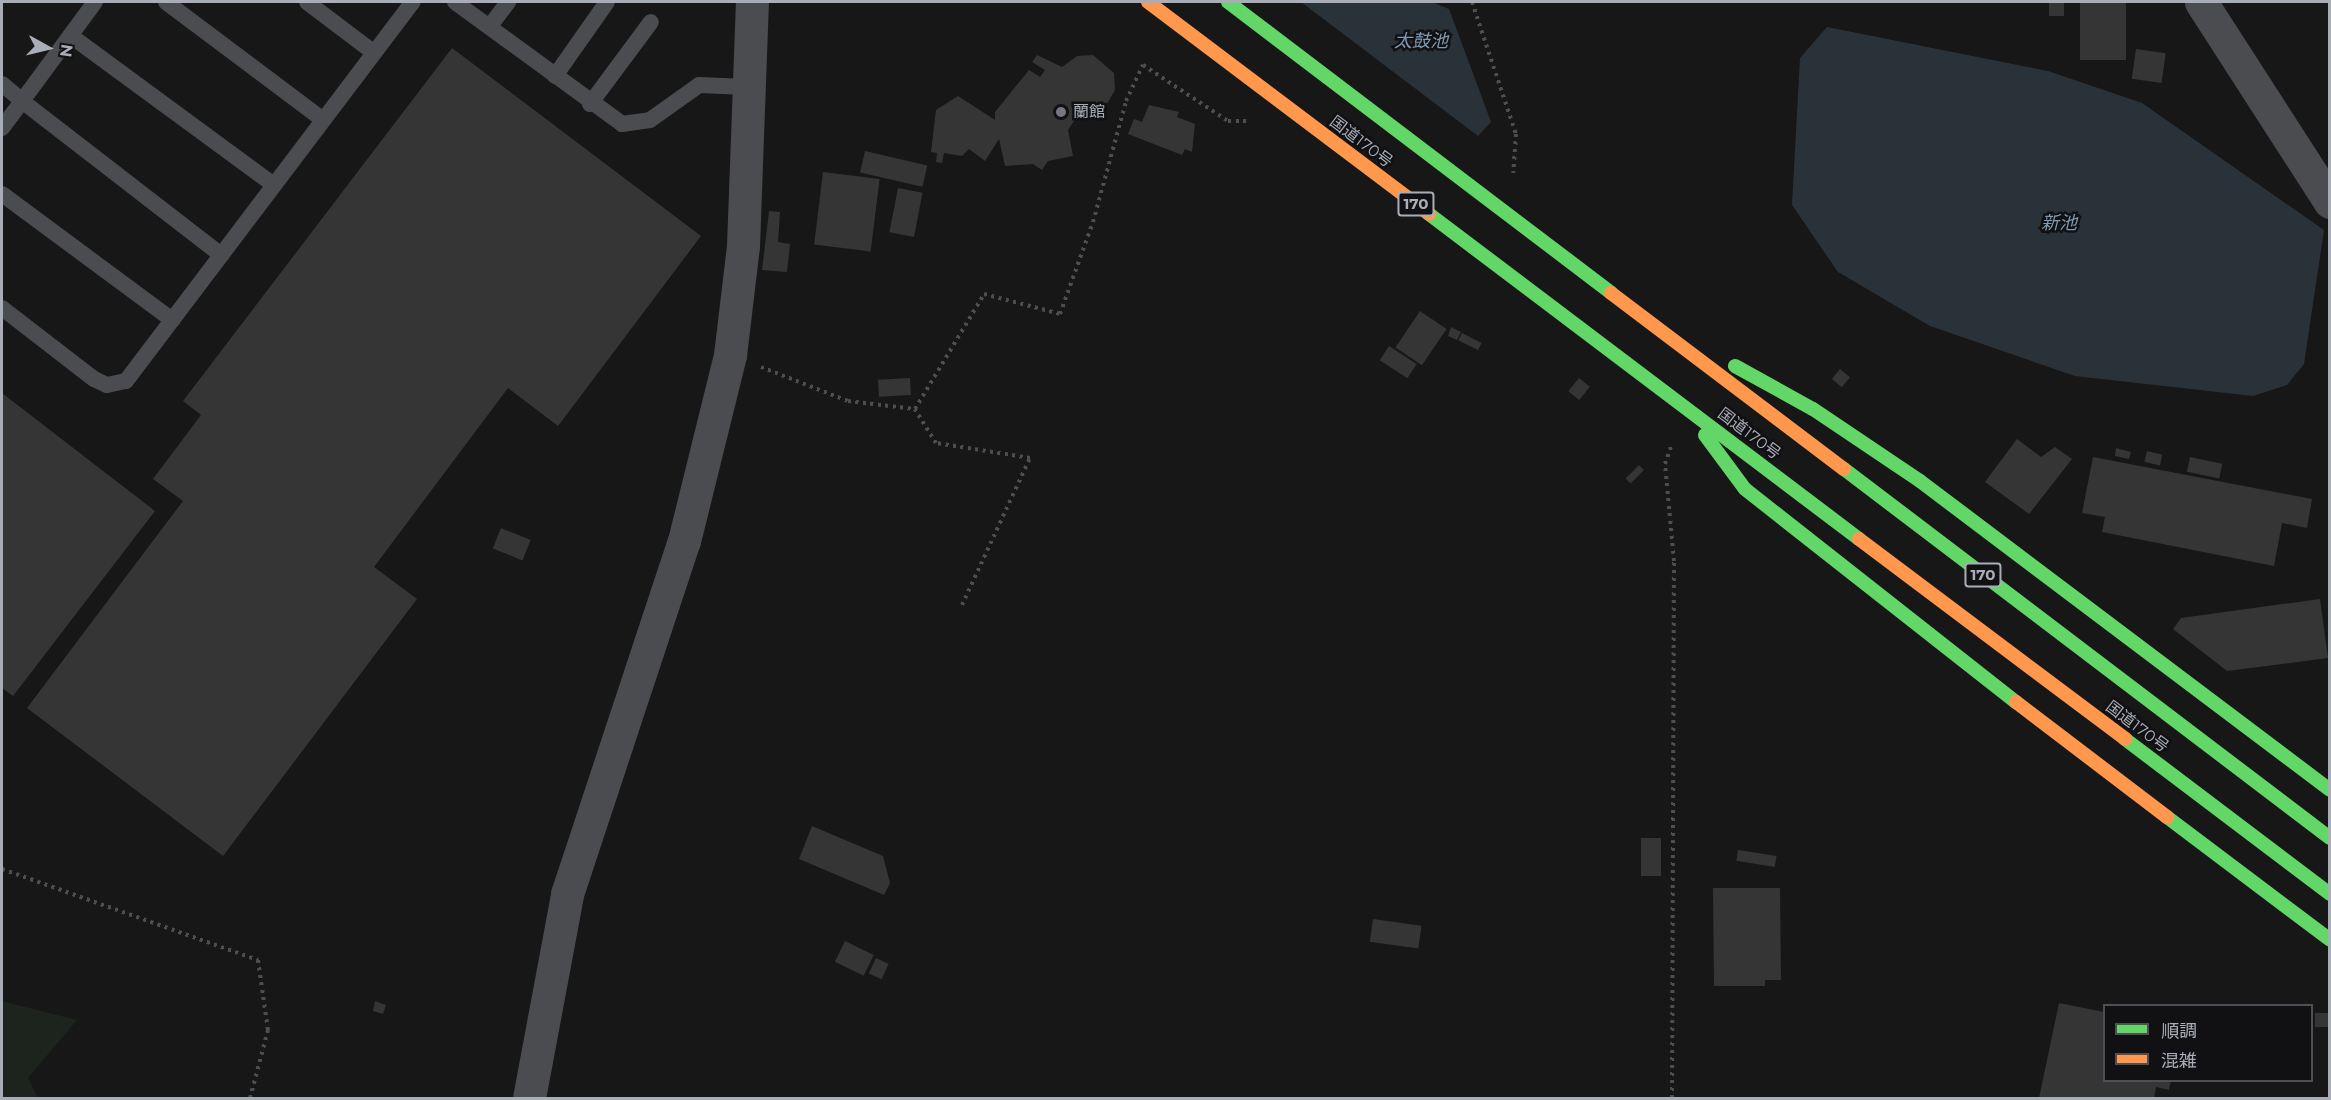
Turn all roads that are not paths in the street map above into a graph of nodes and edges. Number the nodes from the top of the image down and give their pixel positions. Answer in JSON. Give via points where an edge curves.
{"nodes":[{"id":1,"x":95,"y":2,"type":"edge"},
{"id":2,"x":166,"y":2,"type":"edge"},
{"id":3,"x":307,"y":2,"type":"edge"},
{"id":4,"x":413,"y":2,"type":"edge"},
{"id":5,"x":455,"y":2,"type":"edge"},
{"id":6,"x":508,"y":2,"type":"edge"},
{"id":7,"x":607,"y":2,"type":"edge"},
{"id":8,"x":752,"y":2,"type":"edge"},
{"id":9,"x":1148,"y":2,"type":"edge"},
{"id":10,"x":1228,"y":2,"type":"edge"},
{"id":11,"x":2201,"y":2,"type":"edge"},
{"id":12,"x":651,"y":22,"type":"dead end"},
{"id":13,"x":490,"y":26,"type":"junction"},
{"id":14,"x":71,"y":36,"type":"junction"},
{"id":15,"x":374,"y":52,"type":"junction"},
{"id":16,"x":555,"y":76,"type":"junction"},
{"id":17,"x":2,"y":84,"type":"edge"},
{"id":18,"x":746,"y":87,"type":"junction"},
{"id":19,"x":22,"y":100,"type":"junction"},
{"id":20,"x":590,"y":104,"type":"junction"},
{"id":21,"x":323,"y":120,"type":"junction"},
{"id":22,"x":2,"y":128,"type":"edge"},
{"id":23,"x":274,"y":185,"type":"junction"},
{"id":24,"x":2,"y":194,"type":"edge"},
{"id":25,"x":2330,"y":202,"type":"edge"},
{"id":26,"x":221,"y":255,"type":"junction"},
{"id":27,"x":2,"y":308,"type":"edge"},
{"id":28,"x":1636,"y":312,"type":"junction"},
{"id":29,"x":172,"y":320,"type":"junction"},
{"id":30,"x":1684,"y":406,"type":"junction"},
{"id":31,"x":2330,"y":790,"type":"edge"},
{"id":32,"x":2330,"y":838,"type":"edge"},
{"id":33,"x":2330,"y":894,"type":"edge"},
{"id":34,"x":2330,"y":940,"type":"edge"},
{"id":35,"x":528,"y":1098,"type":"edge"}],
"edges":[{"from":1,"to":14,"type":"lane"},
{"from":2,"to":21,"type":"lane"},
{"from":3,"to":15,"type":"lane"},
{"from":4,"to":15,"type":"lane"},
{"from":5,"to":13,"type":"lane"},
{"from":6,"to":13,"type":"lane"},
{"from":7,"to":16,"type":"lane"},
{"from":8,"to":18,"type":"street"},
{"from":9,"to":30,"type":"highway","name":"国道170号","number":"170"},
{"from":10,"to":28,"type":"highway","name":"国道170号","number":"170"},
{"from":11,"to":25,"type":"street"},
{"from":12,"to":20,"type":"lane"},
{"from":13,"to":16,"type":"lane"},
{"from":14,"to":19,"type":"lane"},
{"from":14,"to":23,"type":"lane"},
{"from":15,"to":21,"type":"lane"},
{"from":16,"to":20,"type":"lane"},
{"from":17,"to":19,"type":"lane"},
{"from":18,"to":20,"type":"lane","via":[[688,89],[650,120],[636,125],[610,119]]},
{"from":18,"to":35,"type":"street","via":[[743,246],[730,355],[684,542],[567,894]]},
{"from":19,"to":22,"type":"lane"},
{"from":19,"to":26,"type":"lane"},
{"from":21,"to":23,"type":"lane"},
{"from":23,"to":26,"type":"lane"},
{"from":24,"to":29,"type":"lane"},
{"from":26,"to":29,"type":"lane"},
{"from":27,"to":29,"type":"lane","via":[[107,385],[126,381]]},
{"from":28,"to":31,"type":"highway","via":[[1813,409],[1920,480]]},
{"from":28,"to":32,"type":"highway","name":"国道170号","number":"170"},
{"from":30,"to":33,"type":"highway","name":"国道170号","number":"170"},
{"from":30,"to":34,"type":"highway","via":[[1745,489],[1816,548]]}]}
